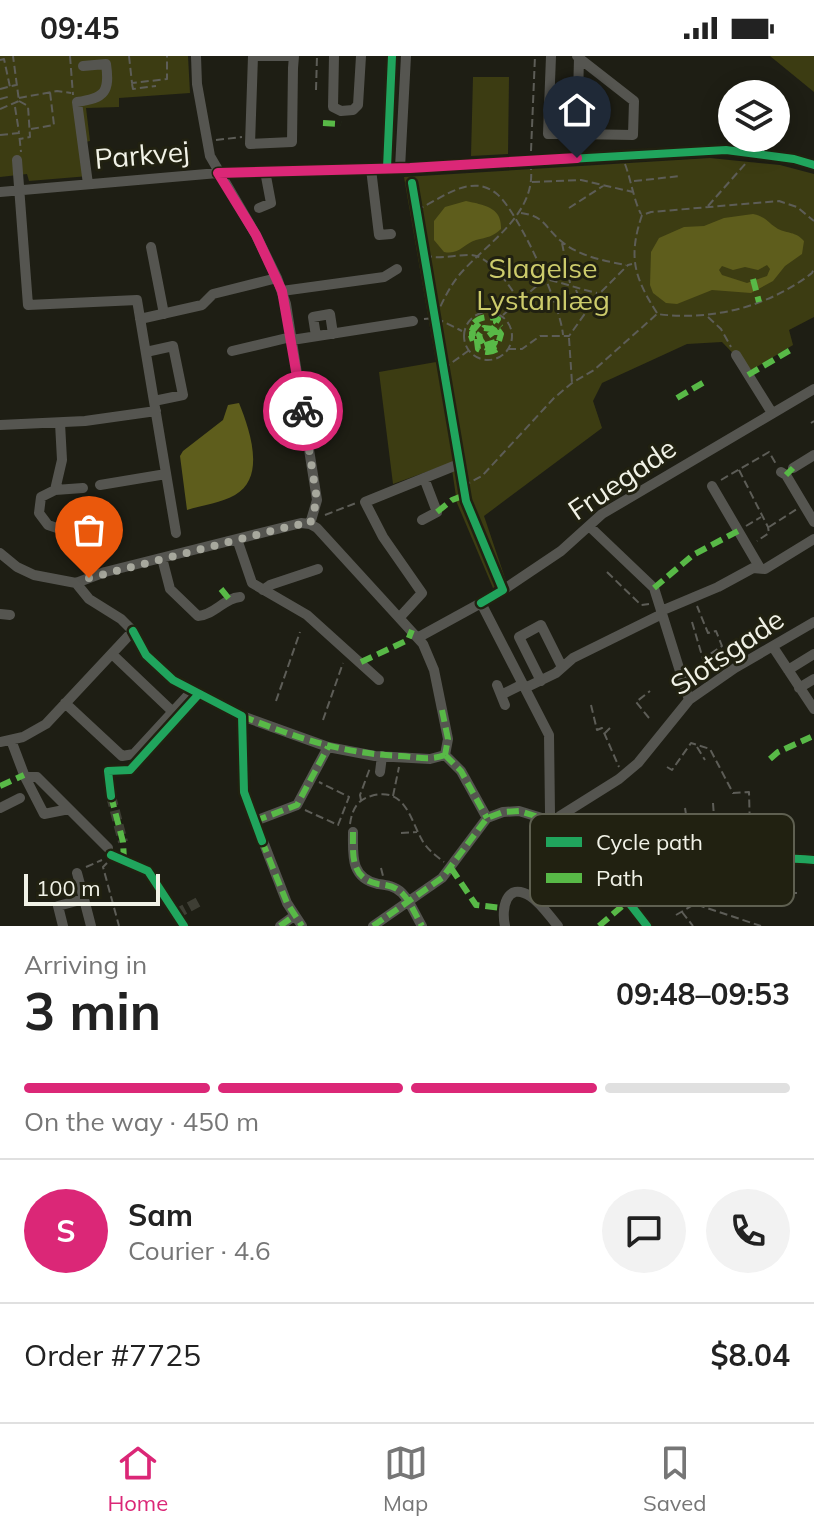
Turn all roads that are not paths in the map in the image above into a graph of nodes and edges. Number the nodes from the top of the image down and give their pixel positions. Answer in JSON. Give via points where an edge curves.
{"nodes":[{"id":1,"x":196,"y":56,"type":"edge"},
{"id":2,"x":294,"y":56,"type":"edge"},
{"id":3,"x":334,"y":56,"type":"edge"},
{"id":4,"x":361,"y":56,"type":"edge"},
{"id":5,"x":406,"y":56,"type":"edge"},
{"id":6,"x":551,"y":56,"type":"edge"},
{"id":7,"x":578,"y":57,"type":"edge"},
{"id":8,"x":83,"y":66,"type":"dead end"},
{"id":9,"x":577,"y":134,"type":"junction"},
{"id":10,"x":577,"y":158,"type":"junction"},
{"id":11,"x":17,"y":160,"type":"road end"},
{"id":12,"x":814,"y":165,"type":"edge"},
{"id":13,"x":400,"y":168,"type":"junction"},
{"id":14,"x":371,"y":169,"type":"junction"},
{"id":15,"x":265,"y":171,"type":"junction"},
{"id":16,"x":218,"y":173,"type":"junction"},
{"id":17,"x":88,"y":184,"type":"junction"},
{"id":18,"x":20,"y":190,"type":"junction"},
{"id":19,"x":0,"y":192,"type":"edge"},
{"id":20,"x":259,"y":208,"type":"dead end"},
{"id":21,"x":391,"y":234,"type":"dead end"},
{"id":22,"x":151,"y":247,"type":"dead end"},
{"id":23,"x":397,"y":269,"type":"dead end"},
{"id":24,"x":277,"y":278,"type":"junction"},
{"id":25,"x":282,"y":291,"type":"junction"},
{"id":26,"x":164,"y":314,"type":"junction"},
{"id":27,"x":140,"y":319,"type":"junction"},
{"id":28,"x":413,"y":321,"type":"road end"},
{"id":29,"x":333,"y":334,"type":"junction"},
{"id":30,"x":316,"y":336,"type":"junction"},
{"id":31,"x":291,"y":338,"type":"junction"},
{"id":32,"x":232,"y":351,"type":"dead end"},
{"id":33,"x":146,"y":352,"type":"junction"},
{"id":34,"x":736,"y":355,"type":"road end"},
{"id":35,"x":814,"y":389,"type":"edge"},
{"id":36,"x":155,"y":406,"type":"junction"},
{"id":37,"x":772,"y":413,"type":"junction"},
{"id":38,"x":60,"y":423,"type":"junction"},
{"id":39,"x":0,"y":425,"type":"edge"},
{"id":40,"x":814,"y":455,"type":"edge"},
{"id":41,"x":459,"y":464,"type":"road end"},
{"id":42,"x":793,"y":468,"type":"dead end"},
{"id":43,"x":781,"y":472,"type":"road end"},
{"id":44,"x":166,"y":474,"type":"junction"},
{"id":45,"x":424,"y":478,"type":"junction"},
{"id":46,"x":100,"y":485,"type":"dead end"},
{"id":47,"x":712,"y":486,"type":"road end"},
{"id":48,"x":83,"y":488,"type":"dead end"},
{"id":49,"x":55,"y":490,"type":"junction"},
{"id":50,"x":312,"y":519,"type":"junction"},
{"id":51,"x":422,"y":520,"type":"dead end"},
{"id":52,"x":814,"y":522,"type":"edge"},
{"id":53,"x":589,"y":526,"type":"junction"},
{"id":54,"x":57,"y":528,"type":"dead end"},
{"id":55,"x":176,"y":533,"type":"dead end"},
{"id":56,"x":237,"y":539,"type":"junction"},
{"id":57,"x":814,"y":539,"type":"edge"},
{"id":58,"x":0,"y":553,"type":"edge"},
{"id":59,"x":162,"y":558,"type":"junction"},
{"id":60,"x":760,"y":568,"type":"junction"},
{"id":61,"x":318,"y":569,"type":"dead end"},
{"id":62,"x":76,"y":583,"type":"junction"},
{"id":63,"x":263,"y":590,"type":"junction"},
{"id":64,"x":503,"y":590,"type":"dead end"},
{"id":65,"x":240,"y":597,"type":"dead end"},
{"id":66,"x":661,"y":610,"type":"junction"},
{"id":67,"x":400,"y":617,"type":"junction"},
{"id":68,"x":814,"y":622,"type":"edge"},
{"id":69,"x":133,"y":631,"type":"junction"},
{"id":70,"x":419,"y":637,"type":"junction"},
{"id":71,"x":773,"y":647,"type":"junction"},
{"id":72,"x":112,"y":654,"type":"junction"},
{"id":73,"x":814,"y":654,"type":"edge"},
{"id":74,"x":562,"y":667,"type":"junction"},
{"id":75,"x":788,"y":670,"type":"junction"},
{"id":76,"x":814,"y":679,"type":"edge"},
{"id":77,"x":379,"y":680,"type":"dead end"},
{"id":78,"x":541,"y":681,"type":"junction"},
{"id":79,"x":524,"y":686,"type":"junction"},
{"id":80,"x":799,"y":688,"type":"junction"},
{"id":81,"x":192,"y":691,"type":"junction"},
{"id":82,"x":501,"y":695,"type":"dead end"},
{"id":83,"x":689,"y":700,"type":"junction"},
{"id":84,"x":65,"y":703,"type":"junction"},
{"id":85,"x":814,"y":708,"type":"edge"},
{"id":86,"x":173,"y":712,"type":"junction"},
{"id":87,"x":242,"y":716,"type":"junction"},
{"id":88,"x":5,"y":741,"type":"edge"},
{"id":89,"x":328,"y":747,"type":"junction"},
{"id":90,"x":445,"y":755,"type":"junction"},
{"id":91,"x":379,"y":756,"type":"junction"},
{"id":92,"x":380,"y":772,"type":"dead end"},
{"id":93,"x":25,"y":777,"type":"junction"},
{"id":94,"x":20,"y":798,"type":"dead end"},
{"id":95,"x":0,"y":808,"type":"edge"},
{"id":96,"x":69,"y":809,"type":"junction"},
{"id":97,"x":532,"y":814,"type":"edge"},
{"id":98,"x":553,"y":814,"type":"edge"},
{"id":99,"x":561,"y":814,"type":"edge"},
{"id":100,"x":487,"y":818,"type":"junction"},
{"id":101,"x":255,"y":821,"type":"junction"},
{"id":102,"x":353,"y":832,"type":"road end"},
{"id":103,"x":794,"y":859,"type":"edge"},
{"id":104,"x":814,"y":860,"type":"edge"},
{"id":105,"x":78,"y":872,"type":"road end"},
{"id":106,"x":530,"y":897,"type":"edge"},
{"id":107,"x":84,"y":899,"type":"junction"},
{"id":108,"x":408,"y":903,"type":"junction"},
{"id":109,"x":539,"y":906,"type":"edge"},
{"id":110,"x":631,"y":906,"type":"edge"},
{"id":111,"x":294,"y":916,"type":"junction"},
{"id":112,"x":63,"y":926,"type":"edge"},
{"id":113,"x":91,"y":926,"type":"edge"},
{"id":114,"x":184,"y":926,"type":"edge"},
{"id":115,"x":280,"y":926,"type":"edge"},
{"id":116,"x":302,"y":926,"type":"edge"},
{"id":117,"x":373,"y":926,"type":"edge"},
{"id":118,"x":422,"y":926,"type":"edge"},
{"id":119,"x":505,"y":926,"type":"edge"},
{"id":120,"x":558,"y":926,"type":"edge"},
{"id":121,"x":647,"y":926,"type":"edge"}],
"edges":[{"from":1,"to":16,"type":"street","via":[[206,141]]},
{"from":2,"to":2,"type":"street","via":[[253,56],[250,144],[292,142]]},
{"from":3,"to":4,"type":"street","via":[[333,107],[341,111],[358,105]]},
{"from":5,"to":13,"type":"street"},
{"from":6,"to":9,"type":"street","via":[[548,134]]},
{"from":7,"to":9,"type":"street"},
{"from":7,"to":9,"type":"street","via":[[634,101],[633,135]]},
{"from":8,"to":17,"type":"street","via":[[106,64],[109,84],[93,100],[75,98]]},
{"from":9,"to":10,"type":"street"},
{"from":10,"to":12,"type":"street","name":"Parkvej","via":[[726,150]]},
{"from":10,"to":13,"type":"street","name":"Parkvej"},
{"from":11,"to":18,"type":"street"},
{"from":13,"to":14,"type":"street","name":"Parkvej"},
{"from":14,"to":15,"type":"street","name":"Parkvej"},
{"from":14,"to":21,"type":"street","via":[[379,235]]},
{"from":15,"to":16,"type":"street","name":"Parkvej"},
{"from":15,"to":20,"type":"street","via":[[271,203]]},
{"from":16,"to":17,"type":"street","name":"Parkvej"},
{"from":16,"to":24,"type":"street"},
{"from":17,"to":18,"type":"street","name":"Parkvej"},
{"from":18,"to":19,"type":"street","name":"Parkvej"},
{"from":18,"to":27,"type":"street","via":[[28,305],[137,300]]},
{"from":22,"to":26,"type":"street"},
{"from":23,"to":25,"type":"street","via":[[384,277]]},
{"from":24,"to":25,"type":"street"},
{"from":24,"to":26,"type":"street","via":[[213,294],[202,305]]},
{"from":25,"to":31,"type":"street"},
{"from":26,"to":27,"type":"street"},
{"from":27,"to":33,"type":"street"},
{"from":28,"to":29,"type":"street"},
{"from":29,"to":30,"type":"street"},
{"from":29,"to":30,"type":"street","via":[[330,314],[313,317]]},
{"from":30,"to":31,"type":"street"},
{"from":31,"to":32,"type":"street"},
{"from":31,"to":50,"type":"street","via":[[317,500]]},
{"from":33,"to":36,"type":"street"},
{"from":33,"to":36,"type":"street","via":[[173,346],[183,395]]},
{"from":34,"to":37,"type":"street"},
{"from":35,"to":37,"type":"street","name":"Fruegade"},
{"from":36,"to":38,"type":"street"},
{"from":36,"to":44,"type":"street"},
{"from":37,"to":53,"type":"street","name":"Fruegade"},
{"from":38,"to":39,"type":"street"},
{"from":38,"to":49,"type":"street","via":[[62,460]]},
{"from":40,"to":42,"type":"street"},
{"from":41,"to":45,"type":"street"},
{"from":43,"to":52,"type":"street"},
{"from":44,"to":46,"type":"street"},
{"from":44,"to":55,"type":"street"},
{"from":45,"to":51,"type":"street","via":[[437,512]]},
{"from":45,"to":67,"type":"street","via":[[365,502],[422,593]]},
{"from":47,"to":60,"type":"street"},
{"from":48,"to":49,"type":"street"},
{"from":49,"to":54,"type":"street","via":[[41,497],[39,513]]},
{"from":50,"to":56,"type":"street"},
{"from":50,"to":67,"type":"street"},
{"from":53,"to":64,"type":"street","name":"Fruegade"},
{"from":53,"to":66,"type":"street","via":[[650,582]]},
{"from":56,"to":59,"type":"street"},
{"from":56,"to":63,"type":"street","via":[[252,583]]},
{"from":57,"to":60,"type":"street"},
{"from":58,"to":62,"type":"street","via":[[34,575]]},
{"from":59,"to":62,"type":"street"},
{"from":59,"to":65,"type":"street","via":[[170,589],[198,616],[208,616]]},
{"from":60,"to":66,"type":"street"},
{"from":61,"to":63,"type":"street"},
{"from":62,"to":69,"type":"street"},
{"from":63,"to":77,"type":"street","via":[[307,615]]},
{"from":66,"to":74,"type":"street"},
{"from":66,"to":83,"type":"street"},
{"from":67,"to":70,"type":"street"},
{"from":68,"to":71,"type":"street","name":"Slotsgade"},
{"from":69,"to":72,"type":"street"},
{"from":69,"to":81,"type":"street","via":[[146,655]]},
{"from":70,"to":79,"type":"street","via":[[481,603]]},
{"from":70,"to":90,"type":"street","via":[[434,670],[448,739]]},
{"from":71,"to":75,"type":"street"},
{"from":71,"to":83,"type":"street","name":"Slotsgade"},
{"from":72,"to":84,"type":"street"},
{"from":72,"to":86,"type":"street"},
{"from":73,"to":75,"type":"street"},
{"from":74,"to":78,"type":"street"},
{"from":74,"to":78,"type":"street","via":[[541,625],[519,637]]},
{"from":75,"to":80,"type":"street"},
{"from":76,"to":80,"type":"street"},
{"from":78,"to":79,"type":"street"},
{"from":79,"to":82,"type":"street"},
{"from":79,"to":98,"type":"street","via":[[549,735]]},
{"from":80,"to":85,"type":"street"},
{"from":81,"to":86,"type":"street"},
{"from":81,"to":87,"type":"street"},
{"from":83,"to":99,"type":"street","name":"Slotsgade","via":[[624,774]]},
{"from":84,"to":86,"type":"street","via":[[122,756],[134,754]]},
{"from":84,"to":88,"type":"street","via":[[33,733]]},
{"from":87,"to":89,"type":"street"},
{"from":87,"to":101,"type":"street","via":[[244,792]]},
{"from":88,"to":93,"type":"street"},
{"from":89,"to":91,"type":"street"},
{"from":89,"to":101,"type":"street","via":[[297,805]]},
{"from":90,"to":91,"type":"street"},
{"from":90,"to":100,"type":"street","via":[[461,771]]},
{"from":91,"to":92,"type":"street"},
{"from":93,"to":96,"type":"street","via":[[37,777]]},
{"from":93,"to":96,"type":"street","via":[[44,814]]},
{"from":94,"to":95,"type":"street"},
{"from":96,"to":114,"type":"street","via":[[111,853],[148,871]]},
{"from":97,"to":100,"type":"street","via":[[503,812]]},
{"from":100,"to":108,"type":"street","via":[[442,878]]},
{"from":101,"to":111,"type":"street"},
{"from":102,"to":108,"type":"street","via":[[357,871],[365,880],[398,890]]},
{"from":103,"to":104,"type":"street"},
{"from":105,"to":107,"type":"street"},
{"from":106,"to":119,"type":"street","via":[[520,893],[506,900]]},
{"from":107,"to":112,"type":"street","via":[[58,906]]},
{"from":107,"to":113,"type":"street"},
{"from":108,"to":117,"type":"street"},
{"from":108,"to":118,"type":"street"},
{"from":109,"to":120,"type":"street"},
{"from":110,"to":121,"type":"street"},
{"from":111,"to":115,"type":"street"},
{"from":111,"to":116,"type":"street"}]}
